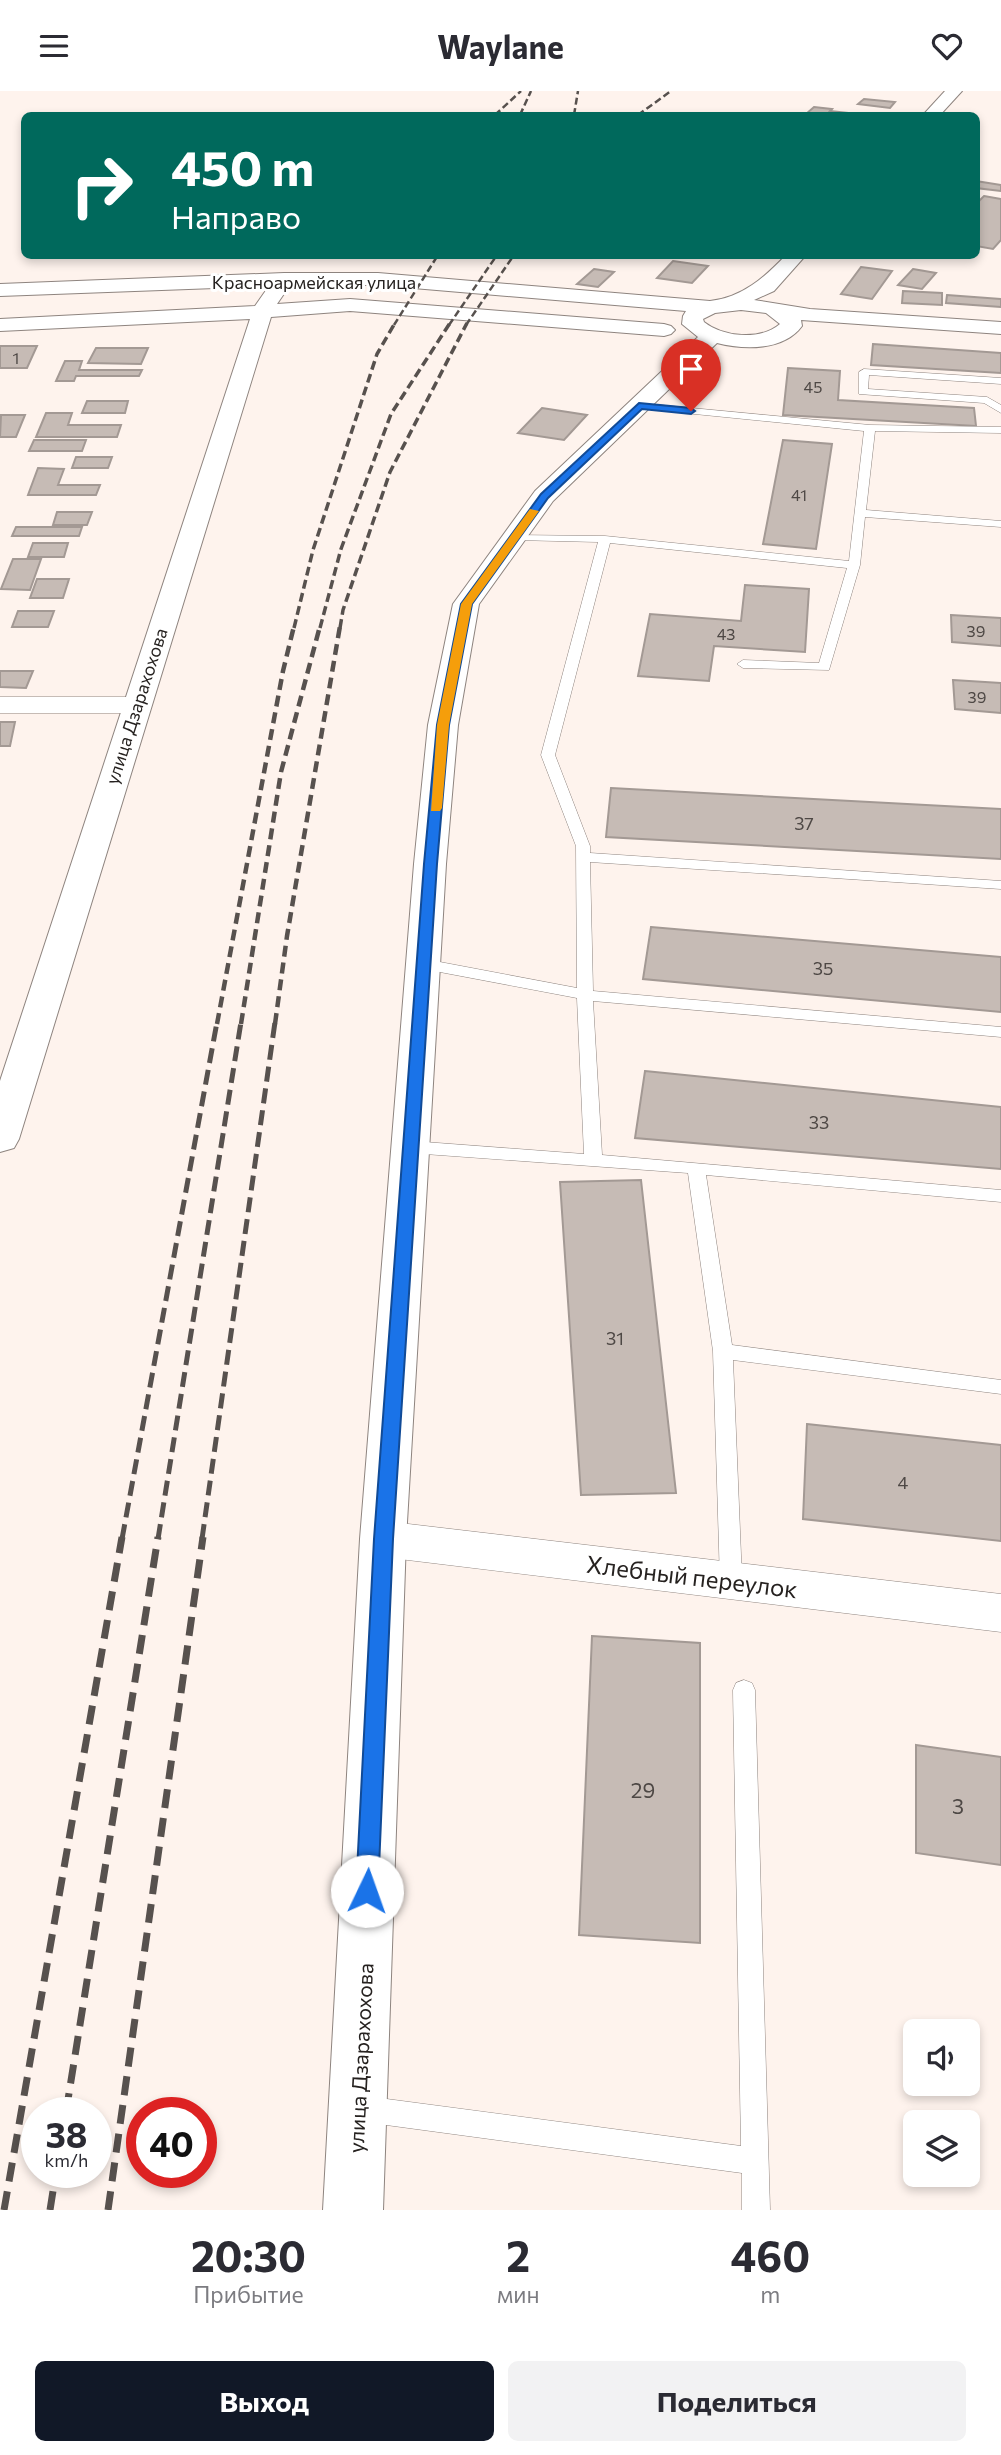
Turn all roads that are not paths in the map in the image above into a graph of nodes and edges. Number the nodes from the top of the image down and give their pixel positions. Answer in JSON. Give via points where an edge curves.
{"nodes":[{"id":1,"x":954,"y":91,"type":"edge"},
{"id":2,"x":934,"y":112,"type":"edge"},
{"id":3,"x":795,"y":259,"type":"edge"},
{"id":4,"x":284,"y":279,"type":"junction"},
{"id":5,"x":0,"y":290,"type":"edge"},
{"id":6,"x":769,"y":301,"type":"junction"},
{"id":7,"x":718,"y":306,"type":"junction"},
{"id":8,"x":263,"y":310,"type":"junction"},
{"id":9,"x":886,"y":321,"type":"junction"},
{"id":10,"x":0,"y":325,"type":"edge"},
{"id":11,"x":1001,"y":328,"type":"edge"},
{"id":12,"x":786,"y":331,"type":"junction"},
{"id":13,"x":744,"y":340,"type":"junction"},
{"id":14,"x":703,"y":343,"type":"junction"},
{"id":15,"x":1001,"y":381,"type":"edge"},
{"id":16,"x":639,"y":406,"type":"junction"},
{"id":17,"x":1001,"y":410,"type":"edge"},
{"id":18,"x":870,"y":428,"type":"junction"},
{"id":19,"x":1001,"y":430,"type":"edge"},
{"id":20,"x":860,"y":513,"type":"junction"},
{"id":21,"x":1001,"y":524,"type":"edge"},
{"id":22,"x":515,"y":537,"type":"junction"},
{"id":23,"x":605,"y":539,"type":"junction"},
{"id":24,"x":854,"y":565,"type":"junction"},
{"id":25,"x":743,"y":664,"type":"dead end"},
{"id":26,"x":0,"y":705,"type":"edge"},
{"id":27,"x":136,"y":705,"type":"junction"},
{"id":28,"x":583,"y":857,"type":"junction"},
{"id":29,"x":1001,"y":884,"type":"edge"},
{"id":30,"x":424,"y":964,"type":"junction"},
{"id":31,"x":585,"y":995,"type":"junction"},
{"id":32,"x":1001,"y":1033,"type":"edge"},
{"id":33,"x":0,"y":1139,"type":"edge"},
{"id":34,"x":411,"y":1147,"type":"junction"},
{"id":35,"x":593,"y":1160,"type":"junction"},
{"id":36,"x":696,"y":1168,"type":"junction"},
{"id":37,"x":1001,"y":1196,"type":"edge"},
{"id":38,"x":723,"y":1351,"type":"junction"},
{"id":39,"x":1001,"y":1387,"type":"edge"},
{"id":40,"x":383,"y":1539,"type":"junction"},
{"id":41,"x":730,"y":1580,"type":"junction"},
{"id":42,"x":1001,"y":1613,"type":"edge"},
{"id":43,"x":744,"y":1690,"type":"dead end"},
{"id":44,"x":357,"y":2108,"type":"junction"},
{"id":45,"x":755,"y":2161,"type":"junction"},
{"id":46,"x":353,"y":2210,"type":"edge"},
{"id":47,"x":756,"y":2210,"type":"edge"}],
"edges":[{"from":1,"to":2,"type":"street"},
{"from":3,"to":6,"type":"street"},
{"from":4,"to":5,"type":"street","name":"Красноармейская улица"},
{"from":4,"to":7,"type":"street","name":"Красноармейская улица","via":[[378,279]]},
{"from":4,"to":8,"type":"street","name":"улица Дзарахохова"},
{"from":6,"to":7,"type":"street","name":"Красноармейская улица"},
{"from":6,"to":9,"type":"street","name":"Красноармейская улица","via":[[810,315]]},
{"from":6,"to":12,"type":"street","via":[[790,319]]},
{"from":7,"to":14,"type":"street","via":[[692,318]]},
{"from":8,"to":10,"type":"street","name":"Красноармейская улица"},
{"from":8,"to":14,"type":"street","name":"Красноармейская улица","via":[[367,306]]},
{"from":8,"to":27,"type":"street","name":"улица Дзарахохова"},
{"from":9,"to":11,"type":"street"},
{"from":9,"to":12,"type":"street","name":"Красноармейская улица"},
{"from":12,"to":13,"type":"street","name":"Красноармейская улица"},
{"from":13,"to":14,"type":"street","name":"улица Дзарахохова"},
{"from":13,"to":14,"type":"street","name":"Красноармейская улица"},
{"from":14,"to":16,"type":"street","name":"улица Дзарахохова"},
{"from":15,"to":17,"type":"lane","via":[[864,372],[863,392],[987,400]]},
{"from":16,"to":18,"type":"lane"},
{"from":16,"to":22,"type":"street","name":"улица Дзарахохова","via":[[544,496]]},
{"from":18,"to":19,"type":"lane"},
{"from":18,"to":20,"type":"lane"},
{"from":20,"to":21,"type":"lane"},
{"from":20,"to":24,"type":"lane"},
{"from":22,"to":23,"type":"lane"},
{"from":22,"to":30,"type":"street","name":"улица Дзарахохова","via":[[466,604],[443,725]]},
{"from":23,"to":24,"type":"lane"},
{"from":23,"to":28,"type":"lane","via":[[548,755],[583,846]]},
{"from":24,"to":25,"type":"lane","via":[[824,667]]},
{"from":26,"to":27,"type":"street"},
{"from":27,"to":33,"type":"street","name":"улица Дзарахохова"},
{"from":28,"to":29,"type":"lane"},
{"from":28,"to":31,"type":"lane"},
{"from":30,"to":31,"type":"lane"},
{"from":30,"to":34,"type":"street","name":"улица Дзарахохова"},
{"from":31,"to":32,"type":"lane"},
{"from":31,"to":35,"type":"lane"},
{"from":34,"to":35,"type":"lane"},
{"from":34,"to":40,"type":"street","name":"улица Дзарахохова"},
{"from":35,"to":36,"type":"lane"},
{"from":36,"to":37,"type":"lane"},
{"from":36,"to":38,"type":"lane"},
{"from":38,"to":39,"type":"lane"},
{"from":38,"to":41,"type":"lane"},
{"from":40,"to":41,"type":"street","name":"Хлебный переулок"},
{"from":40,"to":44,"type":"street","name":"улица Дзарахохова"},
{"from":41,"to":42,"type":"street","name":"Хлебный переулок"},
{"from":43,"to":45,"type":"lane"},
{"from":44,"to":45,"type":"lane"},
{"from":44,"to":46,"type":"street","name":"улица Дзарахохова"},
{"from":45,"to":47,"type":"lane"}]}
